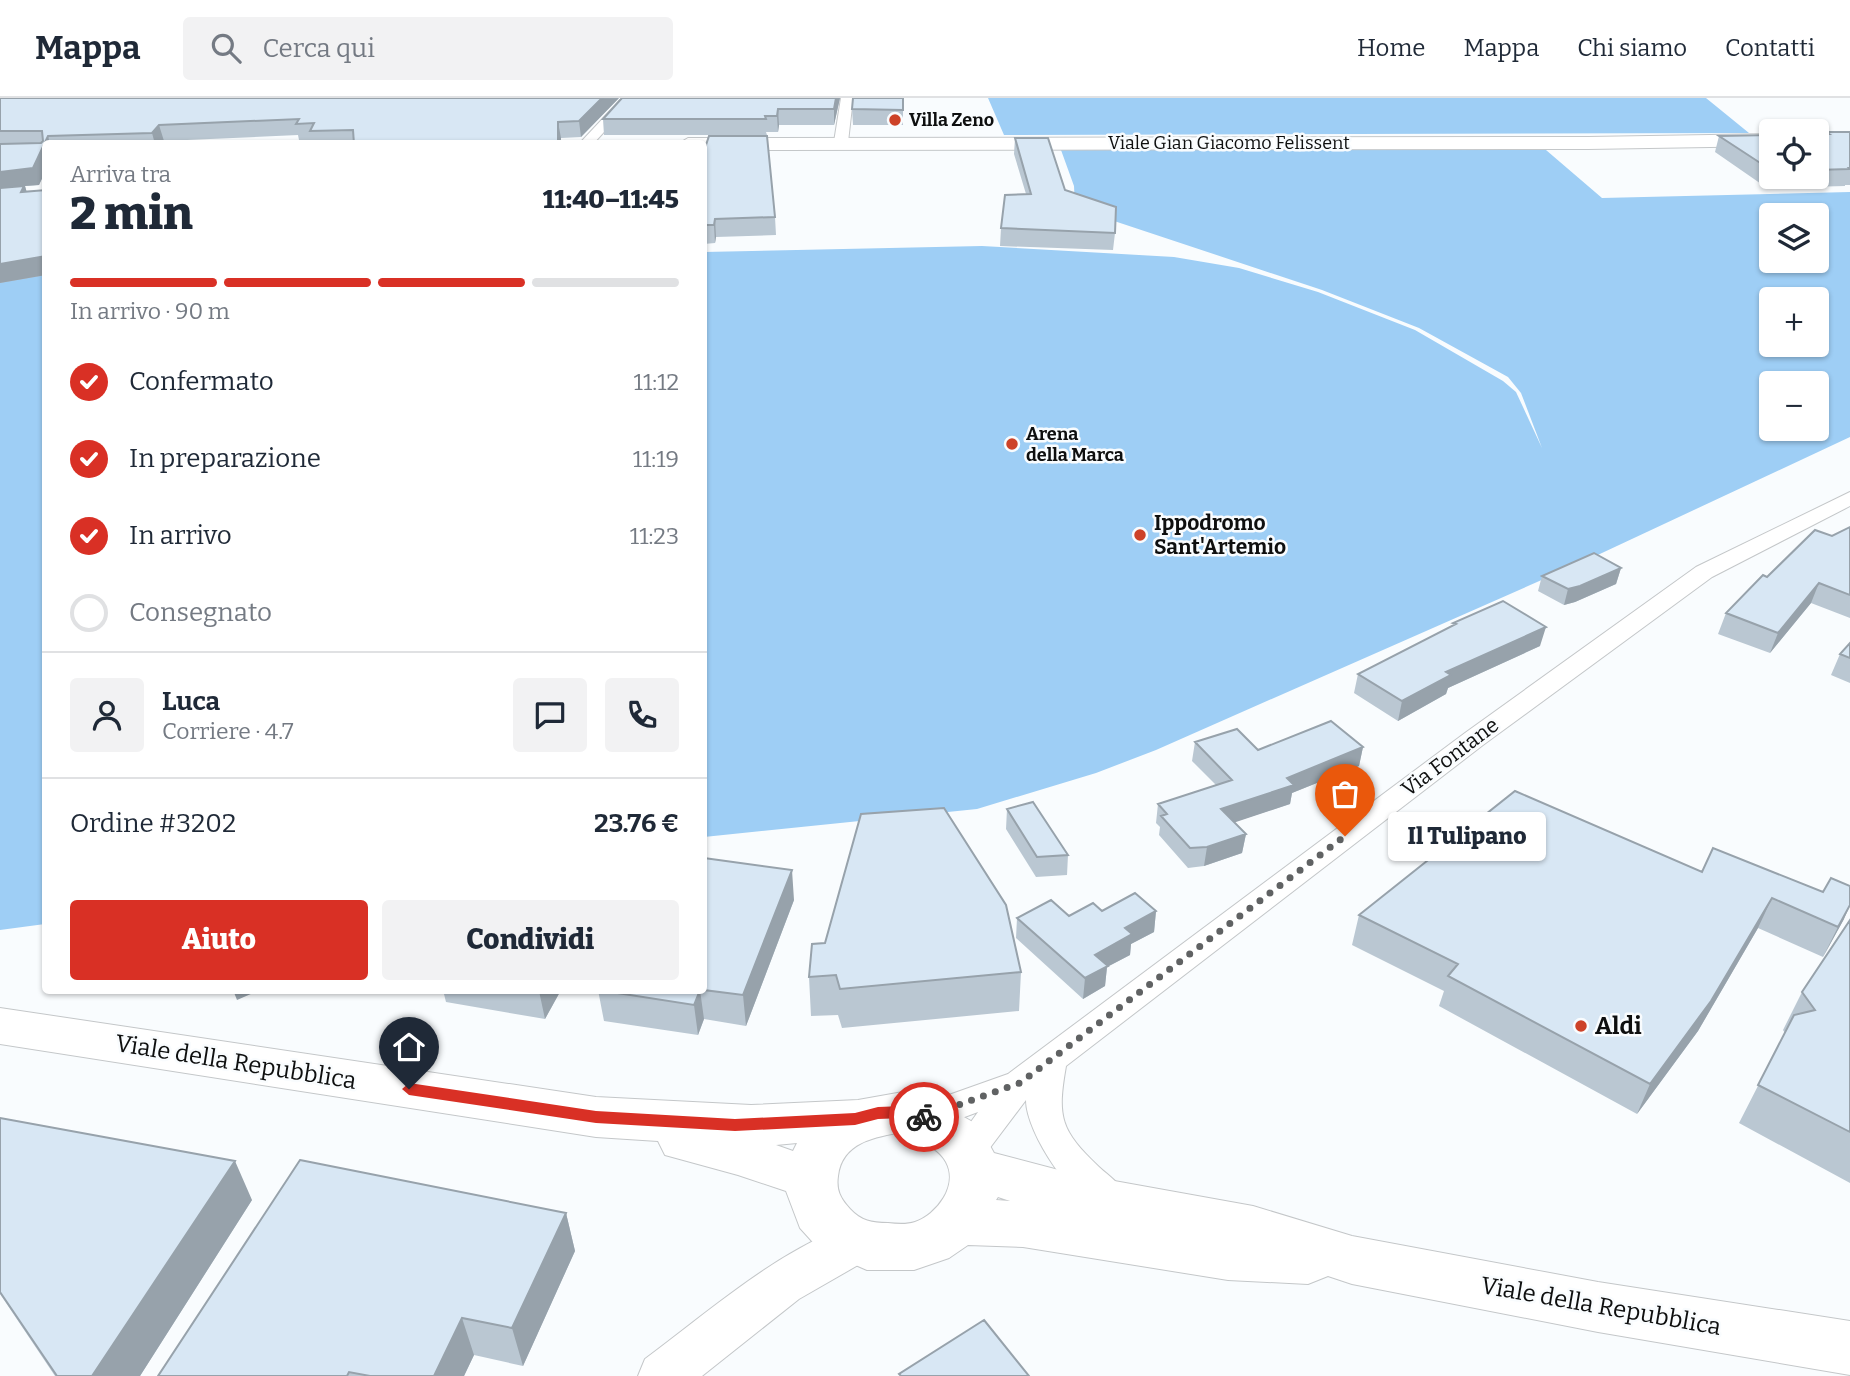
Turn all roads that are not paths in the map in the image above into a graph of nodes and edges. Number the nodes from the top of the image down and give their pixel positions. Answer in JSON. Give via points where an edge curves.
{"nodes":[{"id":1,"x":629,"y":98,"type":"edge"},
{"id":2,"x":847,"y":98,"type":"edge"},
{"id":3,"x":589,"y":140,"type":"edge"},
{"id":4,"x":1759,"y":140,"type":"edge"},
{"id":5,"x":841,"y":142,"type":"junction"},
{"id":6,"x":707,"y":144,"type":"edge"},
{"id":7,"x":1850,"y":498,"type":"edge"},
{"id":8,"x":0,"y":1026,"type":"edge"},
{"id":9,"x":1036,"y":1072,"type":"junction"},
{"id":10,"x":596,"y":1117,"type":"junction"},
{"id":11,"x":928,"y":1117,"type":"junction"},
{"id":12,"x":855,"y":1119,"type":"junction"},
{"id":13,"x":971,"y":1160,"type":"junction"},
{"id":14,"x":1116,"y":1203,"type":"junction"},
{"id":15,"x":829,"y":1213,"type":"junction"},
{"id":16,"x":957,"y":1222,"type":"junction"},
{"id":17,"x":1352,"y":1260,"type":"junction"},
{"id":18,"x":1850,"y":1348,"type":"edge"},
{"id":19,"x":663,"y":1376,"type":"edge"}],
"edges":[{"from":1,"to":3,"type":"street"},
{"from":2,"to":5,"type":"street"},
{"from":4,"to":5,"type":"main road","name":"Viale Gian Giacomo Felissent"},
{"from":5,"to":6,"type":"main road","name":"Viale Gian Giacomo Felissent"},
{"from":7,"to":9,"type":"street","name":"Via Fontane","via":[[1704,572],[1474,739]]},
{"from":8,"to":10,"type":"main road","name":"Viale della Repubblica"},
{"from":9,"to":11,"type":"street"},
{"from":9,"to":13,"type":"street"},
{"from":9,"to":14,"type":"street","via":[[1057,1142],[1071,1164]]},
{"from":10,"to":12,"type":"main road","name":"Viale della Repubblica","via":[[751,1126]]},
{"from":10,"to":15,"type":"main road","name":"Viale della Repubblica","via":[[740,1154]]},
{"from":11,"to":12,"type":"main road","name":"Viale della Repubblica","via":[[904,1112]]},
{"from":11,"to":13,"type":"main road","name":"Viale della Repubblica","via":[[957,1137]]},
{"from":12,"to":15,"type":"main road","name":"Viale della Repubblica","via":[[837,1130],[814,1160]]},
{"from":13,"to":14,"type":"main road","name":"Viale della Repubblica","via":[[1070,1195]]},
{"from":13,"to":16,"type":"main road","name":"Viale della Repubblica","via":[[974,1188]]},
{"from":14,"to":17,"type":"main road","name":"Viale della Repubblica","via":[[1253,1228]]},
{"from":15,"to":16,"type":"main road","name":"Viale della Repubblica","via":[[890,1250],[915,1247]]},
{"from":15,"to":19,"type":"street","via":[[782,1284]]},
{"from":16,"to":17,"type":"main road","name":"Viale della Repubblica","via":[[1023,1224],[1228,1256]]},
{"from":17,"to":18,"type":"main road","name":"Viale della Repubblica"}]}
